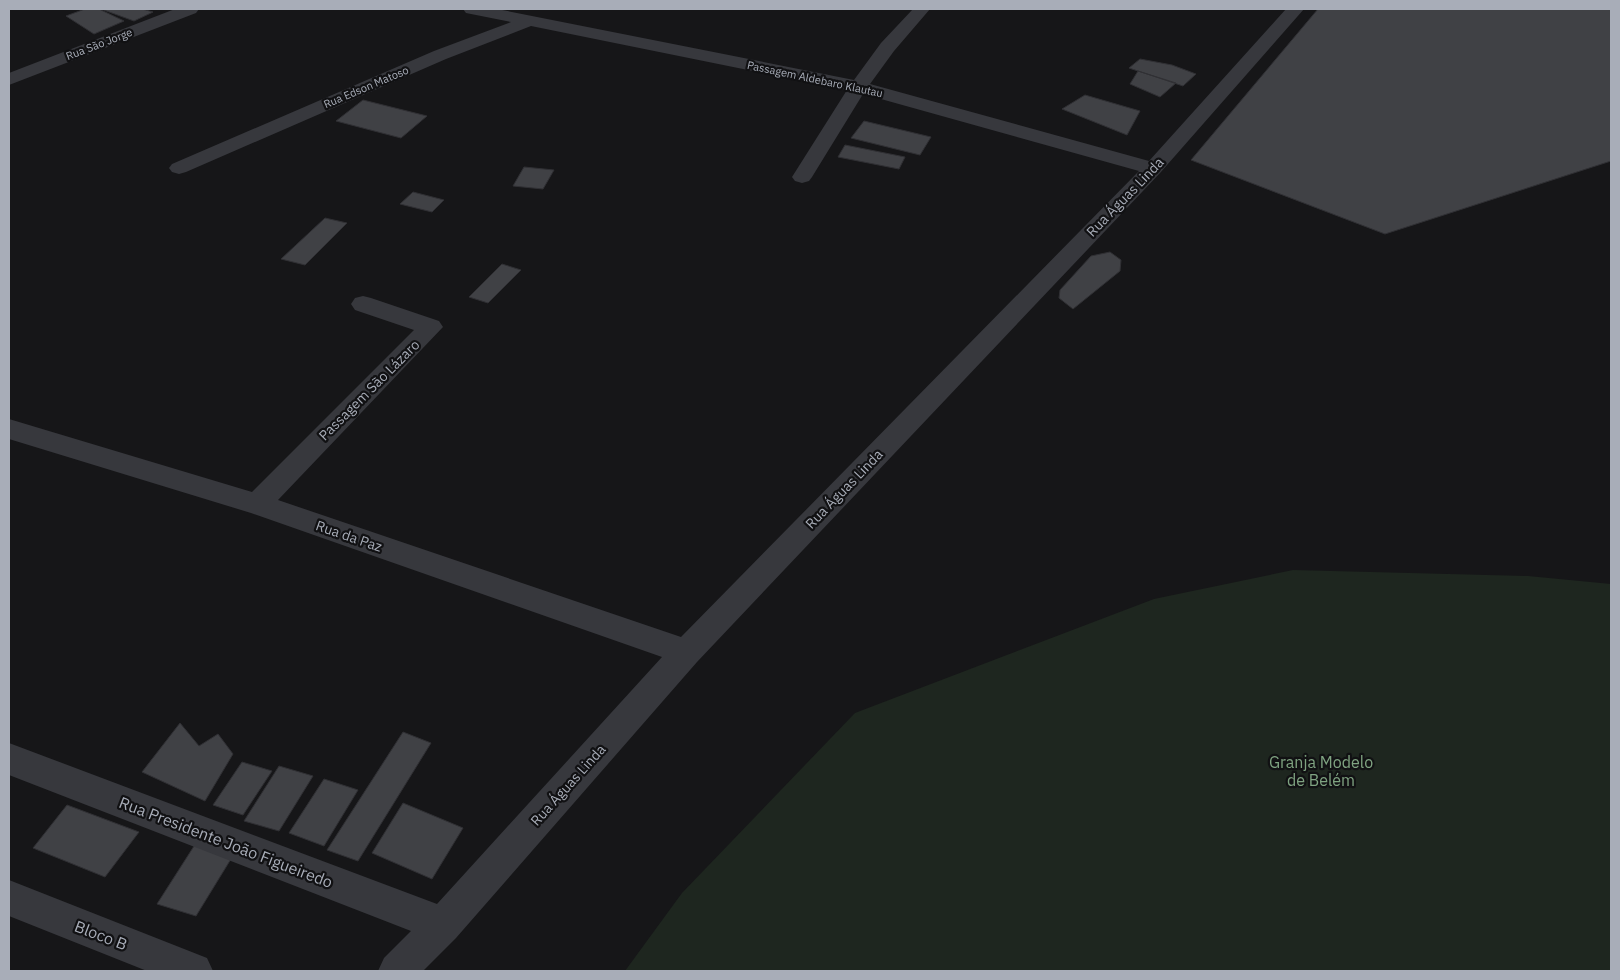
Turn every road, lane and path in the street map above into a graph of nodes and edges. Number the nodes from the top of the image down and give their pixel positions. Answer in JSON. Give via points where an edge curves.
{"nodes":[{"id":1,"x":190,"y":9,"type":"edge"},
{"id":2,"x":472,"y":9,"type":"edge"},
{"id":3,"x":555,"y":9,"type":"edge"},
{"id":4,"x":922,"y":9,"type":"edge"},
{"id":5,"x":1295,"y":9,"type":"edge"},
{"id":6,"x":532,"y":20,"type":"junction"},
{"id":7,"x":9,"y":78,"type":"edge"},
{"id":8,"x":857,"y":86,"type":"junction"},
{"id":9,"x":178,"y":168,"type":"dead end"},
{"id":10,"x":1153,"y":169,"type":"junction"},
{"id":11,"x":802,"y":177,"type":"dead end"},
{"id":12,"x":363,"y":304,"type":"dead end"},
{"id":13,"x":9,"y":429,"type":"edge"},
{"id":14,"x":257,"y":504,"type":"junction"},
{"id":15,"x":686,"y":652,"type":"junction"},
{"id":16,"x":9,"y":759,"type":"edge"},
{"id":17,"x":9,"y":898,"type":"edge"},
{"id":18,"x":443,"y":925,"type":"junction"},
{"id":19,"x":194,"y":971,"type":"edge"},
{"id":20,"x":396,"y":971,"type":"edge"}],
"edges":[{"from":1,"to":7,"type":"street","name":"Rua São Jorge"},
{"from":2,"to":6,"type":"street","name":"Passagem Aldebaro Klautau"},
{"from":3,"to":6,"type":"street","name":"Rua Edson Matoso"},
{"from":4,"to":8,"type":"street"},
{"from":5,"to":10,"type":"street","name":"Rua Águas Linda"},
{"from":6,"to":8,"type":"street","name":"Passagem Aldebaro Klautau"},
{"from":6,"to":9,"type":"street","name":"Rua Edson Matoso","via":[[440,54]]},
{"from":8,"to":10,"type":"street","name":"Passagem Aldebaro Klautau"},
{"from":8,"to":11,"type":"street"},
{"from":10,"to":15,"type":"street","name":"Rua Águas Linda"},
{"from":12,"to":14,"type":"street","name":"Passagem São Lázaro","via":[[431,328]]},
{"from":13,"to":14,"type":"street","name":"Rua da Paz"},
{"from":14,"to":15,"type":"street","name":"Rua da Paz"},
{"from":15,"to":18,"type":"street","name":"Rua Águas Linda"},
{"from":16,"to":18,"type":"street","name":"Rua Presidente João Figueiredo"},
{"from":17,"to":19,"type":"street","name":"Bloco B"},
{"from":18,"to":20,"type":"street","name":"Rua Águas Linda"}]}
